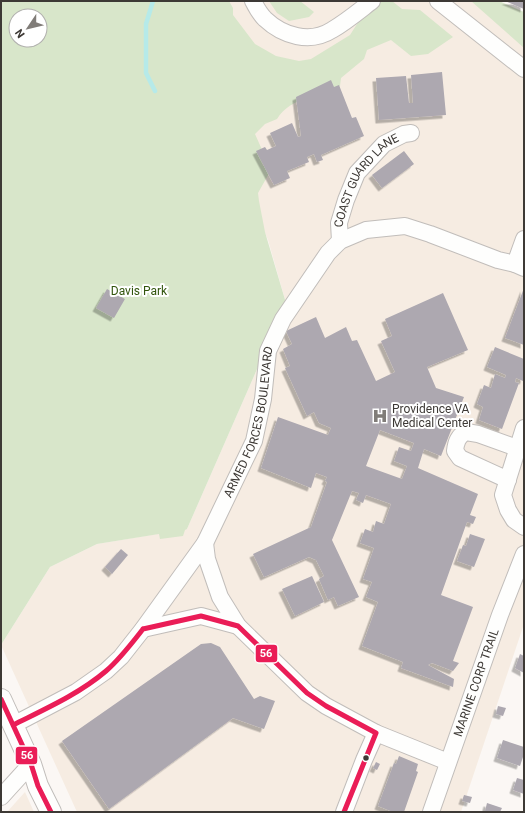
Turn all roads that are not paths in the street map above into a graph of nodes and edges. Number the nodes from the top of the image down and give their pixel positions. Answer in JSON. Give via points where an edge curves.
{"nodes":[{"id":1,"x":253,"y":1,"type":"edge"},
{"id":2,"x":372,"y":1,"type":"edge"},
{"id":3,"x":438,"y":1,"type":"edge"},
{"id":4,"x":524,"y":69,"type":"edge"},
{"id":5,"x":411,"y":134,"type":"dead end"},
{"id":6,"x":524,"y":238,"type":"edge"},
{"id":7,"x":340,"y":241,"type":"junction"},
{"id":8,"x":520,"y":266,"type":"edge"},
{"id":9,"x":524,"y":428,"type":"edge"},
{"id":10,"x":517,"y":448,"type":"junction"},
{"id":11,"x":508,"y":480,"type":"junction"},
{"id":12,"x":524,"y":527,"type":"edge"},
{"id":13,"x":205,"y":543,"type":"junction"},
{"id":14,"x":524,"y":554,"type":"edge"},
{"id":15,"x":238,"y":626,"type":"junction"},
{"id":16,"x":143,"y":629,"type":"junction"},
{"id":17,"x":1,"y":698,"type":"edge"},
{"id":18,"x":13,"y":725,"type":"junction"},
{"id":19,"x":376,"y":733,"type":"junction"},
{"id":20,"x":448,"y":762,"type":"junction"},
{"id":21,"x":31,"y":764,"type":"junction"},
{"id":22,"x":1,"y":797,"type":"edge"},
{"id":23,"x":51,"y":812,"type":"edge"},
{"id":24,"x":344,"y":812,"type":"edge"},
{"id":25,"x":431,"y":812,"type":"edge"}],
"edges":[{"from":1,"to":2,"type":"street","via":[[264,18],[277,29],[296,36],[315,37],[332,31]]},
{"from":3,"to":4,"type":"street"},
{"from":5,"to":7,"type":"street","name":"COAST GUARD LANE","via":[[404,134],[384,144],[357,173],[339,223]]},
{"from":6,"to":8,"type":"street"},
{"from":7,"to":8,"type":"street","name":"ARMED FORCES BOULEVARD","via":[[366,230],[405,226]]},
{"from":7,"to":13,"type":"street","name":"ARMED FORCES BOULEVARD","via":[[328,253],[283,320],[268,351],[263,399],[254,441]]},
{"from":9,"to":10,"type":"street"},
{"from":10,"to":11,"type":"street"},
{"from":10,"to":11,"type":"street","via":[[466,432],[460,435],[456,442],[455,451],[460,458]]},
{"from":11,"to":12,"type":"street","via":[[503,495],[508,510],[514,520]]},
{"from":13,"to":15,"type":"street","via":[[207,559],[220,597]]},
{"from":13,"to":16,"type":"street","name":"ARMED FORCES BOULEVARD"},
{"from":14,"to":20,"type":"street","name":"MARINE CORP TRAIL"},
{"from":15,"to":16,"type":"street","via":[[201,616]]},
{"from":15,"to":19,"type":"street","via":[[307,693]]},
{"from":16,"to":18,"type":"street","name":"ARMED FORCES BOULEVARD","via":[[121,657],[106,671],[76,692]]},
{"from":17,"to":18,"type":"main road"},
{"from":18,"to":21,"type":"main road"},
{"from":19,"to":20,"type":"street"},
{"from":19,"to":24,"type":"street"},
{"from":20,"to":25,"type":"street","name":"MARINE CORP TRAIL"},
{"from":21,"to":22,"type":"street"},
{"from":21,"to":23,"type":"main road"}]}
